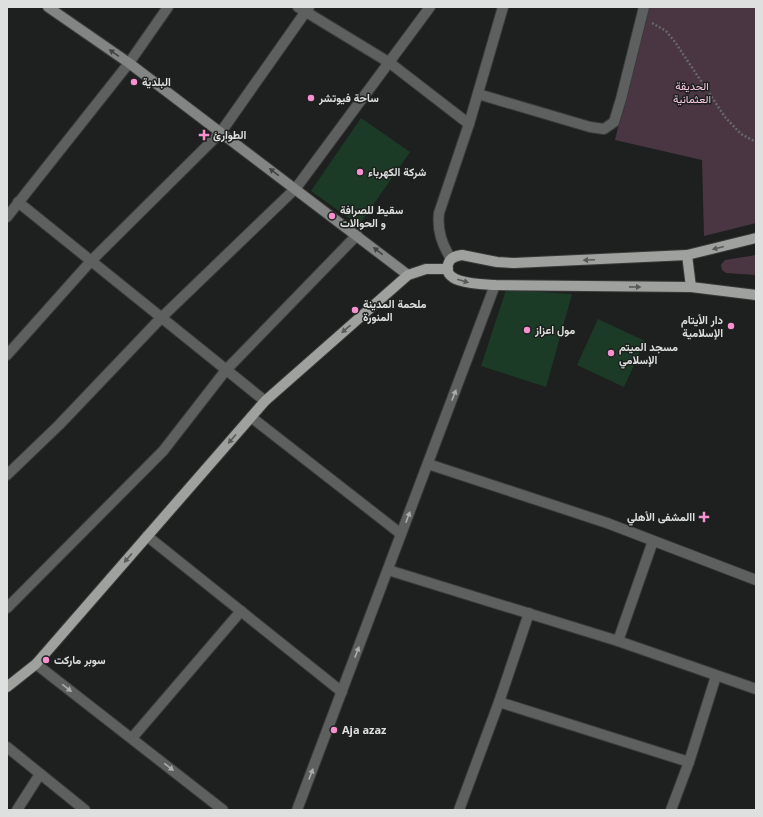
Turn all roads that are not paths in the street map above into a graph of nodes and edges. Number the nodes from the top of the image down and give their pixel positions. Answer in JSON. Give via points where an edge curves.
{"nodes":[{"id":1,"x":48,"y":7,"type":"edge"},
{"id":2,"x":168,"y":7,"type":"edge"},
{"id":3,"x":430,"y":7,"type":"edge"},
{"id":4,"x":503,"y":7,"type":"edge"},
{"id":5,"x":644,"y":7,"type":"edge"},
{"id":6,"x":304,"y":8,"type":"edge"},
{"id":7,"x":128,"y":63,"type":"junction"},
{"id":8,"x":390,"y":63,"type":"junction"},
{"id":9,"x":478,"y":94,"type":"junction"},
{"id":10,"x":469,"y":124,"type":"junction"},
{"id":11,"x":220,"y":132,"type":"junction"},
{"id":12,"x":296,"y":188,"type":"junction"},
{"id":13,"x":18,"y":202,"type":"junction"},
{"id":14,"x":7,"y":217,"type":"edge"},
{"id":15,"x":357,"y":235,"type":"junction"},
{"id":16,"x":756,"y":238,"type":"edge"},
{"id":17,"x":687,"y":255,"type":"junction"},
{"id":18,"x":451,"y":259,"type":"junction"},
{"id":19,"x":91,"y":261,"type":"junction"},
{"id":20,"x":448,"y":269,"type":"junction"},
{"id":21,"x":408,"y":275,"type":"junction"},
{"id":22,"x":495,"y":285,"type":"junction"},
{"id":23,"x":691,"y":287,"type":"junction"},
{"id":24,"x":756,"y":295,"type":"edge"},
{"id":25,"x":161,"y":318,"type":"junction"},
{"id":26,"x":7,"y":355,"type":"edge"},
{"id":27,"x":226,"y":370,"type":"junction"},
{"id":28,"x":265,"y":401,"type":"junction"},
{"id":29,"x":251,"y":417,"type":"junction"},
{"id":30,"x":428,"y":464,"type":"junction"},
{"id":31,"x":7,"y":475,"type":"edge"},
{"id":32,"x":401,"y":534,"type":"junction"},
{"id":33,"x":147,"y":536,"type":"junction"},
{"id":34,"x":654,"y":541,"type":"junction"},
{"id":35,"x":388,"y":570,"type":"junction"},
{"id":36,"x":756,"y":580,"type":"edge"},
{"id":37,"x":7,"y":608,"type":"edge"},
{"id":38,"x":241,"y":610,"type":"junction"},
{"id":39,"x":529,"y":613,"type":"junction"},
{"id":40,"x":618,"y":641,"type":"junction"},
{"id":41,"x":36,"y":664,"type":"junction"},
{"id":42,"x":716,"y":676,"type":"junction"},
{"id":43,"x":7,"y":687,"type":"edge"},
{"id":44,"x":756,"y":689,"type":"edge"},
{"id":45,"x":342,"y":692,"type":"junction"},
{"id":46,"x":499,"y":702,"type":"junction"},
{"id":47,"x":132,"y":738,"type":"junction"},
{"id":48,"x":7,"y":747,"type":"edge"},
{"id":49,"x":689,"y":762,"type":"junction"},
{"id":50,"x":40,"y":774,"type":"junction"},
{"id":51,"x":17,"y":810,"type":"edge"},
{"id":52,"x":86,"y":810,"type":"edge"},
{"id":53,"x":223,"y":810,"type":"edge"},
{"id":54,"x":298,"y":810,"type":"edge"},
{"id":55,"x":459,"y":810,"type":"edge"},
{"id":56,"x":671,"y":810,"type":"edge"}],
"edges":[{"from":7,"to":1,"type":"street","one_way":true},
{"from":2,"to":7,"type":"street"},
{"from":3,"to":8,"type":"street"},
{"from":4,"to":9,"type":"street"},
{"from":5,"to":9,"type":"street","via":[[622,99],[614,122],[604,129]]},
{"from":6,"to":8,"type":"street"},
{"from":6,"to":11,"type":"street"},
{"from":7,"to":11,"type":"street"},
{"from":7,"to":13,"type":"street"},
{"from":8,"to":10,"type":"street"},
{"from":8,"to":12,"type":"street"},
{"from":9,"to":10,"type":"street"},
{"from":10,"to":18,"type":"street","via":[[438,221],[440,238]]},
{"from":12,"to":11,"type":"street","one_way":true},
{"from":11,"to":19,"type":"street"},
{"from":12,"to":15,"type":"street"},
{"from":12,"to":25,"type":"street"},
{"from":13,"to":14,"type":"street"},
{"from":13,"to":19,"type":"street"},
{"from":21,"to":15,"type":"street","one_way":true},
{"from":15,"to":27,"type":"street"},
{"from":16,"to":17,"type":"main road","one_way":true},
{"from":17,"to":18,"type":"main road","one_way":true,"via":[[514,263],[462,255]]},
{"from":17,"to":23,"type":"main road"},
{"from":18,"to":20,"type":"main road"},
{"from":19,"to":25,"type":"street"},
{"from":19,"to":26,"type":"street"},
{"from":20,"to":21,"type":"main road","via":[[426,269]]},
{"from":20,"to":22,"type":"main road","one_way":true,"via":[[449,274],[460,281]]},
{"from":21,"to":28,"type":"main road","one_way":true},
{"from":22,"to":23,"type":"main road","one_way":true},
{"from":30,"to":22,"type":"street","one_way":true},
{"from":23,"to":24,"type":"main road"},
{"from":25,"to":27,"type":"street"},
{"from":25,"to":31,"type":"street","via":[[59,425]]},
{"from":27,"to":28,"type":"street"},
{"from":27,"to":37,"type":"street","via":[[163,451]]},
{"from":28,"to":29,"type":"main road"},
{"from":29,"to":32,"type":"street"},
{"from":29,"to":33,"type":"main road","one_way":true},
{"from":32,"to":30,"type":"street","one_way":true},
{"from":30,"to":34,"type":"street"},
{"from":32,"to":35,"type":"street"},
{"from":33,"to":38,"type":"street"},
{"from":33,"to":41,"type":"main road","one_way":true},
{"from":34,"to":36,"type":"street"},
{"from":34,"to":40,"type":"street"},
{"from":35,"to":39,"type":"street"},
{"from":45,"to":35,"type":"street","one_way":true},
{"from":38,"to":45,"type":"street"},
{"from":38,"to":47,"type":"street"},
{"from":39,"to":40,"type":"street"},
{"from":39,"to":46,"type":"street"},
{"from":40,"to":42,"type":"street"},
{"from":41,"to":43,"type":"main road"},
{"from":41,"to":47,"type":"street","one_way":true},
{"from":42,"to":44,"type":"street"},
{"from":42,"to":49,"type":"street"},
{"from":54,"to":45,"type":"street","one_way":true},
{"from":46,"to":49,"type":"street"},
{"from":46,"to":55,"type":"street"},
{"from":47,"to":53,"type":"street","one_way":true},
{"from":48,"to":50,"type":"street"},
{"from":49,"to":56,"type":"street"},
{"from":50,"to":51,"type":"street"},
{"from":50,"to":52,"type":"street"}]}
